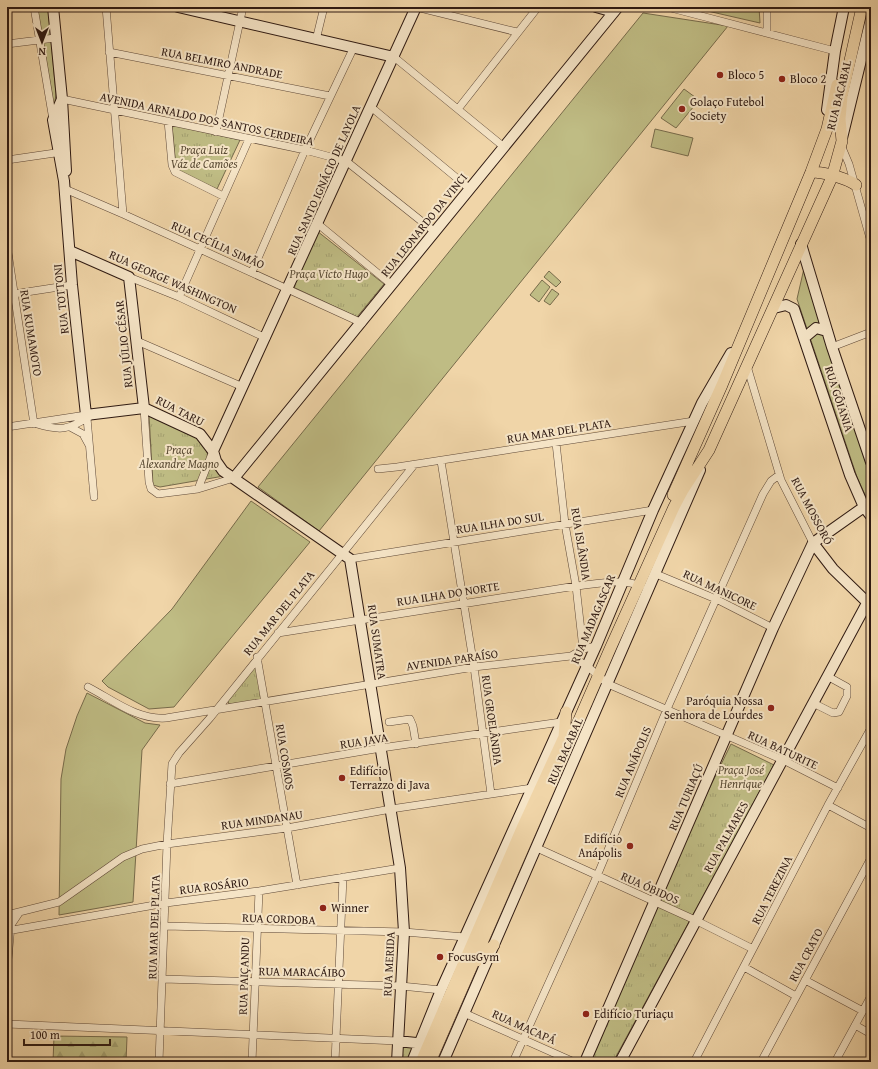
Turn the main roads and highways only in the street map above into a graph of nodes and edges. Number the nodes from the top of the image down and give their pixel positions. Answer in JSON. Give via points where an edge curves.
{"nodes":[{"id":1,"x":855,"y":7,"type":"edge"},
{"id":2,"x":862,"y":7,"type":"edge"},
{"id":3,"x":812,"y":172,"type":"junction"},
{"id":4,"x":832,"y":177,"type":"junction"},
{"id":5,"x":856,"y":185,"type":"road end"},
{"id":6,"x":722,"y":385,"type":"junction"},
{"id":7,"x":736,"y":392,"type":"junction"},
{"id":8,"x":632,"y":584,"type":"junction"},
{"id":9,"x":595,"y":671,"type":"junction"},
{"id":10,"x":564,"y":717,"type":"road end"},
{"id":11,"x":564,"y":737,"type":"junction"},
{"id":12,"x":474,"y":918,"type":"road end"},
{"id":13,"x":469,"y":940,"type":"junction"},
{"id":14,"x":494,"y":945,"type":"road end"},
{"id":15,"x":468,"y":975,"type":"junction"},
{"id":16,"x":443,"y":1010,"type":"junction"},
{"id":17,"x":429,"y":1020,"type":"road end"},
{"id":18,"x":428,"y":1045,"type":"junction"},
{"id":19,"x":421,"y":1062,"type":"edge"},
{"id":20,"x":430,"y":1062,"type":"edge"}],
"edges":[{"from":1,"to":3,"type":"main road","via":[[827,129]]},
{"from":2,"to":4,"type":"main road","via":[[842,96],[841,143]]},
{"from":3,"to":4,"type":"main road"},
{"from":3,"to":6,"type":"main road"},
{"from":4,"to":5,"type":"main road"},
{"from":4,"to":7,"type":"main road"},
{"from":6,"to":7,"type":"main road"},
{"from":6,"to":8,"type":"main road"},
{"from":7,"to":8,"type":"main road","via":[[709,450],[683,490]]},
{"from":8,"to":9,"type":"main road"},
{"from":9,"to":11,"type":"main road"},
{"from":9,"to":15,"type":"main road"},
{"from":10,"to":11,"type":"main road"},
{"from":11,"to":13,"type":"main road"},
{"from":12,"to":13,"type":"main road"},
{"from":13,"to":16,"type":"main road"},
{"from":14,"to":15,"type":"main road","via":[[483,953]]},
{"from":15,"to":18,"type":"main road"},
{"from":16,"to":17,"type":"main road"},
{"from":16,"to":18,"type":"main road"},
{"from":18,"to":19,"type":"main road"},
{"from":18,"to":20,"type":"main road"}]}
